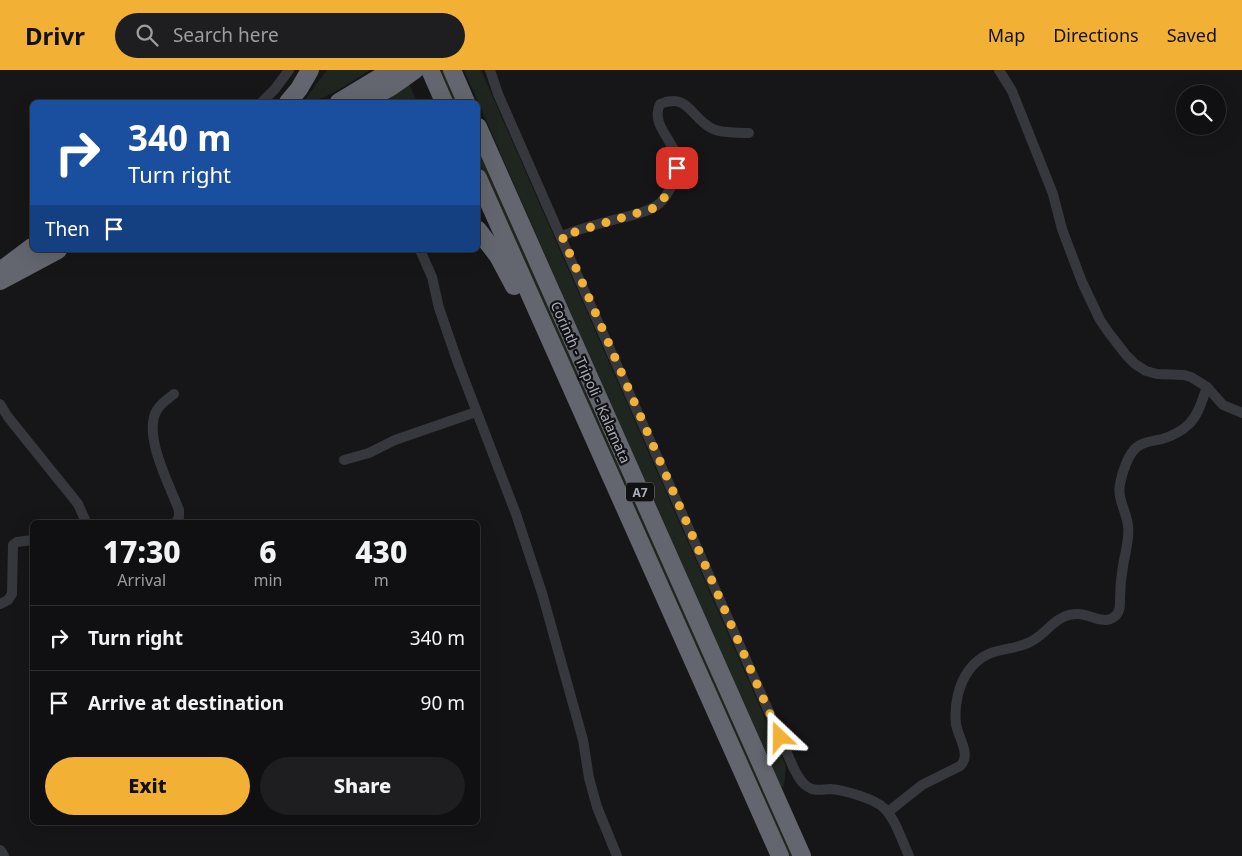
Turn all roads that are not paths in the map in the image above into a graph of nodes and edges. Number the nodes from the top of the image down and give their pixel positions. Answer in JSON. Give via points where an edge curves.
{"nodes":[{"id":1,"x":289,"y":70,"type":"edge"},
{"id":2,"x":310,"y":70,"type":"edge"},
{"id":3,"x":415,"y":70,"type":"edge"},
{"id":4,"x":430,"y":70,"type":"edge"},
{"id":5,"x":452,"y":70,"type":"edge"},
{"id":6,"x":490,"y":70,"type":"edge"},
{"id":7,"x":999,"y":70,"type":"edge"},
{"id":8,"x":389,"y":78,"type":"edge"},
{"id":9,"x":264,"y":100,"type":"edge"},
{"id":10,"x":290,"y":100,"type":"edge"},
{"id":11,"x":343,"y":100,"type":"edge"},
{"id":12,"x":366,"y":100,"type":"edge"},
{"id":13,"x":443,"y":100,"type":"edge"},
{"id":14,"x":465,"y":100,"type":"edge"},
{"id":15,"x":480,"y":132,"type":"edge"},
{"id":16,"x":749,"y":133,"type":"dead end"},
{"id":17,"x":480,"y":183,"type":"edge"},
{"id":18,"x":480,"y":233,"type":"edge"},
{"id":19,"x":562,"y":236,"type":"junction"},
{"id":20,"x":30,"y":248,"type":"edge"},
{"id":21,"x":54,"y":252,"type":"edge"},
{"id":22,"x":421,"y":252,"type":"edge"},
{"id":23,"x":0,"y":271,"type":"edge"},
{"id":24,"x":0,"y":281,"type":"edge"},
{"id":25,"x":563,"y":370,"type":"junction"},
{"id":26,"x":1207,"y":387,"type":"junction"},
{"id":27,"x":174,"y":394,"type":"dead end"},
{"id":28,"x":0,"y":404,"type":"edge"},
{"id":29,"x":476,"y":412,"type":"junction"},
{"id":30,"x":1242,"y":413,"type":"edge"},
{"id":31,"x":344,"y":460,"type":"dead end"},
{"id":32,"x":85,"y":520,"type":"edge"},
{"id":33,"x":177,"y":520,"type":"edge"},
{"id":34,"x":30,"y":540,"type":"edge"},
{"id":35,"x":0,"y":604,"type":"edge"},
{"id":36,"x":888,"y":812,"type":"junction"},
{"id":37,"x":0,"y":852,"type":"edge"},
{"id":38,"x":3,"y":856,"type":"edge"},
{"id":39,"x":616,"y":856,"type":"edge"},
{"id":40,"x":780,"y":856,"type":"edge"},
{"id":41,"x":802,"y":856,"type":"edge"},
{"id":42,"x":909,"y":856,"type":"edge"}],
"edges":[{"from":1,"to":9,"type":"street"},
{"from":2,"to":10,"type":"highway"},
{"from":3,"to":8,"type":"highway"},
{"from":4,"to":13,"type":"highway"},
{"from":5,"to":14,"type":"highway"},
{"from":6,"to":19,"type":"street"},
{"from":7,"to":26,"type":"street","via":[[1012,92],[1053,194],[1071,257],[1100,320],[1126,355],[1146,371],[1184,375]]},
{"from":8,"to":11,"type":"highway"},
{"from":8,"to":12,"type":"highway"},
{"from":15,"to":41,"type":"highway","name":"Corinth - Tripoli - Kalamata","number":"Α7"},
{"from":16,"to":19,"type":"street","via":[[713,129],[677,100],[660,104],[656,112],[658,122],[677,160],[677,168],[662,202],[646,211]]},
{"from":17,"to":25,"type":"highway","name":"Corinth - Tripoli - Kalamata","number":"Α7"},
{"from":18,"to":25,"type":"highway","via":[[498,256]]},
{"from":19,"to":36,"type":"street","via":[[798,776],[809,788],[837,791],[876,802]]},
{"from":20,"to":23,"type":"highway"},
{"from":21,"to":24,"type":"highway"},
{"from":22,"to":29,"type":"street"},
{"from":25,"to":40,"type":"highway","name":"Corinth - Tripoli - Kalamata","number":"Α7"},
{"from":26,"to":30,"type":"street","via":[[1223,405]]},
{"from":26,"to":36,"type":"street","via":[[1200,408],[1189,424],[1164,439],[1137,447],[1130,456],[1120,486],[1128,535],[1120,582],[1120,610],[1115,617],[1106,620],[1078,614],[1063,618],[1030,642],[996,650],[982,658],[970,669],[961,685],[956,705],[963,763],[917,789]]},
{"from":27,"to":33,"type":"street","via":[[158,408],[152,430],[154,444],[179,510]]},
{"from":28,"to":32,"type":"street","via":[[78,504]]},
{"from":29,"to":31,"type":"street"},
{"from":29,"to":39,"type":"street","via":[[516,514],[542,593],[583,740],[597,807]]},
{"from":34,"to":35,"type":"street","via":[[13,545],[12,594]]},
{"from":36,"to":42,"type":"street"},
{"from":37,"to":38,"type":"street"}]}
